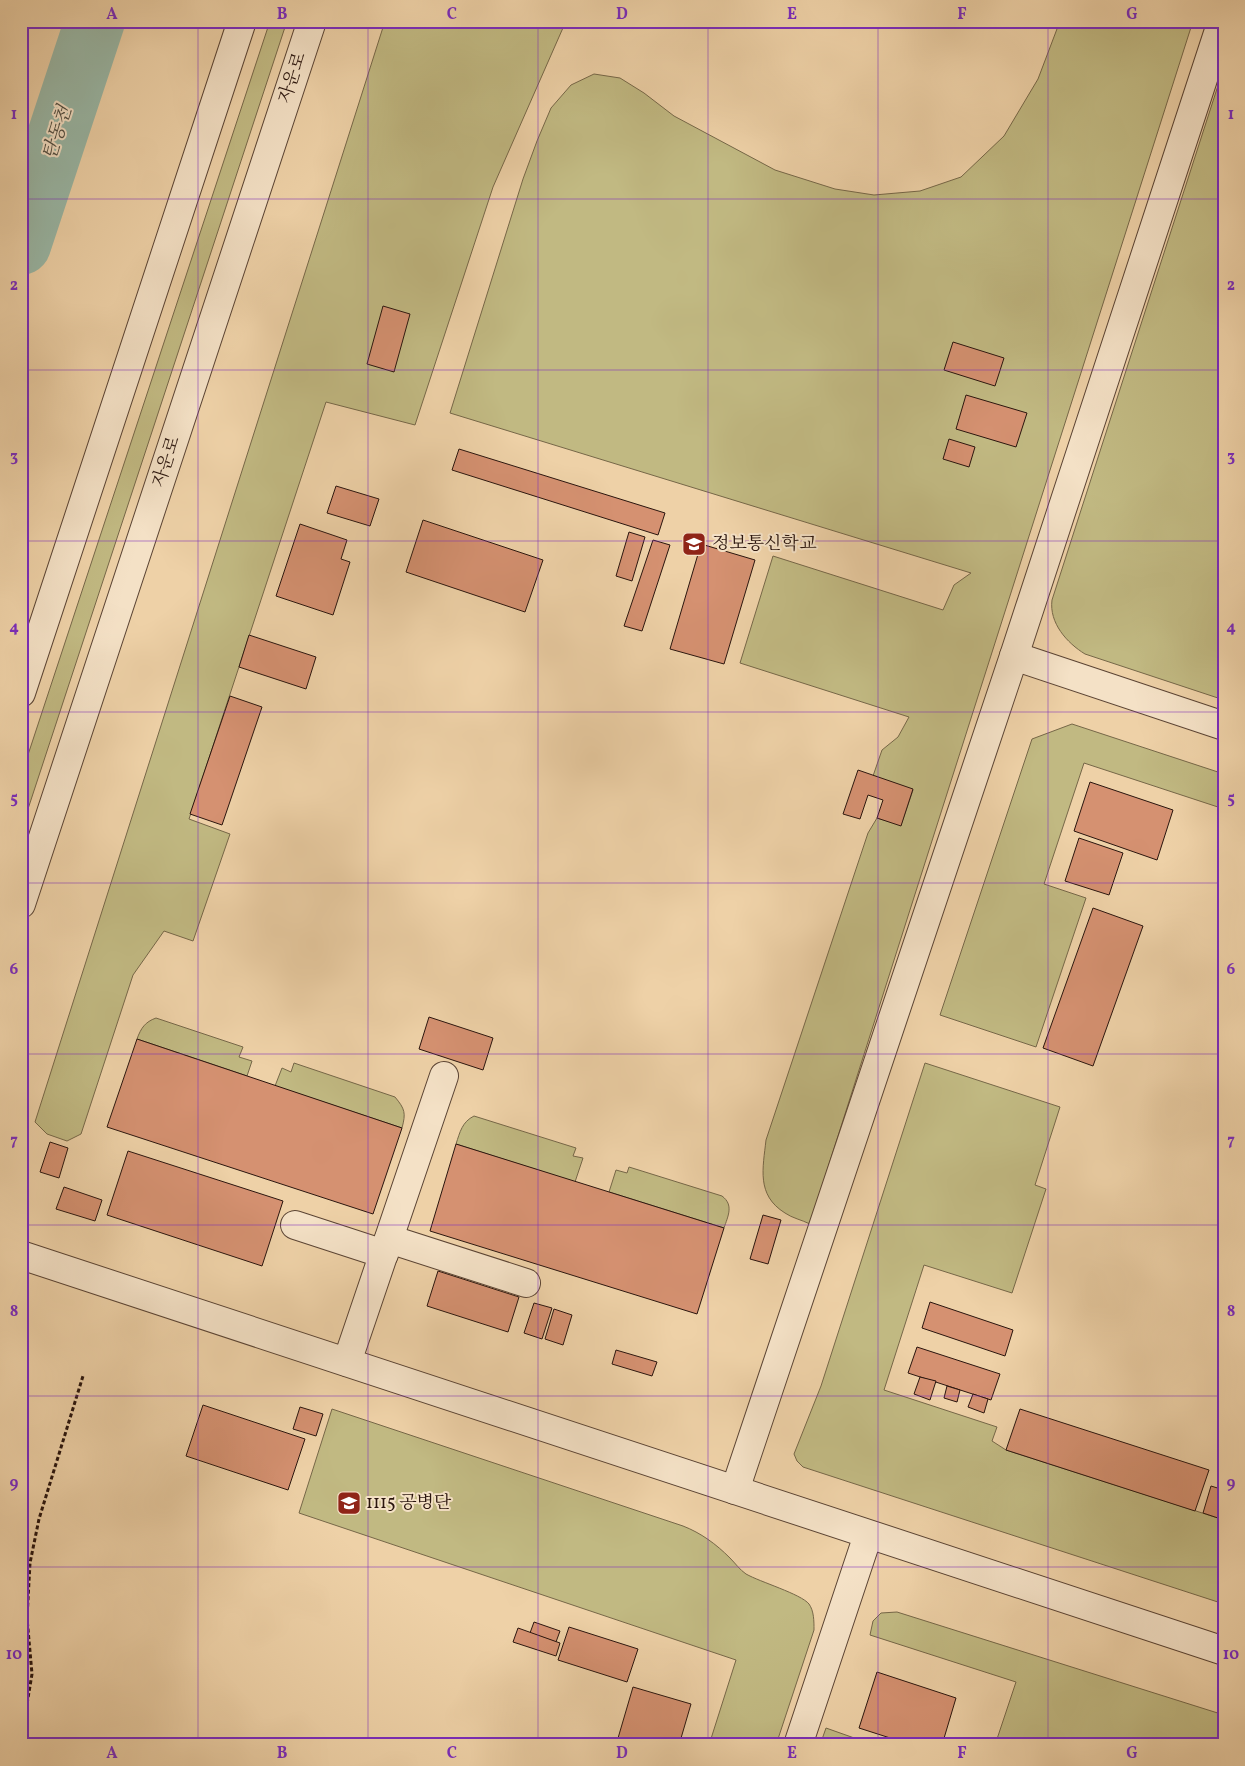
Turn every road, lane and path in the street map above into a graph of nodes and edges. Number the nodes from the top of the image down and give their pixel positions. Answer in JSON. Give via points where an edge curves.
{"nodes":[{"id":1,"x":242,"y":21,"type":"edge"},
{"id":2,"x":312,"y":21,"type":"edge"},
{"id":3,"x":1222,"y":21,"type":"edge"},
{"id":4,"x":1014,"y":656,"type":"junction"},
{"id":5,"x":21,"y":693,"type":"edge"},
{"id":6,"x":1224,"y":726,"type":"edge"},
{"id":7,"x":21,"y":904,"type":"edge"},
{"id":8,"x":444,"y":1076,"type":"dead end"},
{"id":9,"x":295,"y":1225,"type":"dead end"},
{"id":10,"x":386,"y":1246,"type":"junction"},
{"id":11,"x":21,"y":1255,"type":"edge"},
{"id":12,"x":526,"y":1283,"type":"dead end"},
{"id":13,"x":347,"y":1362,"type":"junction"},
{"id":14,"x":83,"y":1376,"type":"dead end"},
{"id":15,"x":735,"y":1490,"type":"junction"},
{"id":16,"x":868,"y":1535,"type":"junction"},
{"id":17,"x":1224,"y":1651,"type":"edge"},
{"id":18,"x":21,"y":1722,"type":"edge"},
{"id":19,"x":798,"y":1745,"type":"edge"}],
"edges":[{"from":1,"to":5,"type":"street"},
{"from":2,"to":7,"type":"street","name":"자운로"},
{"from":3,"to":4,"type":"street"},
{"from":4,"to":6,"type":"street"},
{"from":4,"to":15,"type":"street"},
{"from":8,"to":10,"type":"street"},
{"from":9,"to":10,"type":"street"},
{"from":10,"to":12,"type":"street"},
{"from":10,"to":13,"type":"street"},
{"from":11,"to":13,"type":"street"},
{"from":13,"to":15,"type":"street"},
{"from":14,"to":18,"type":"path","via":[[39,1519],[30,1563],[27,1618],[32,1674]]},
{"from":15,"to":16,"type":"street"},
{"from":16,"to":17,"type":"street"},
{"from":16,"to":19,"type":"street"}]}
